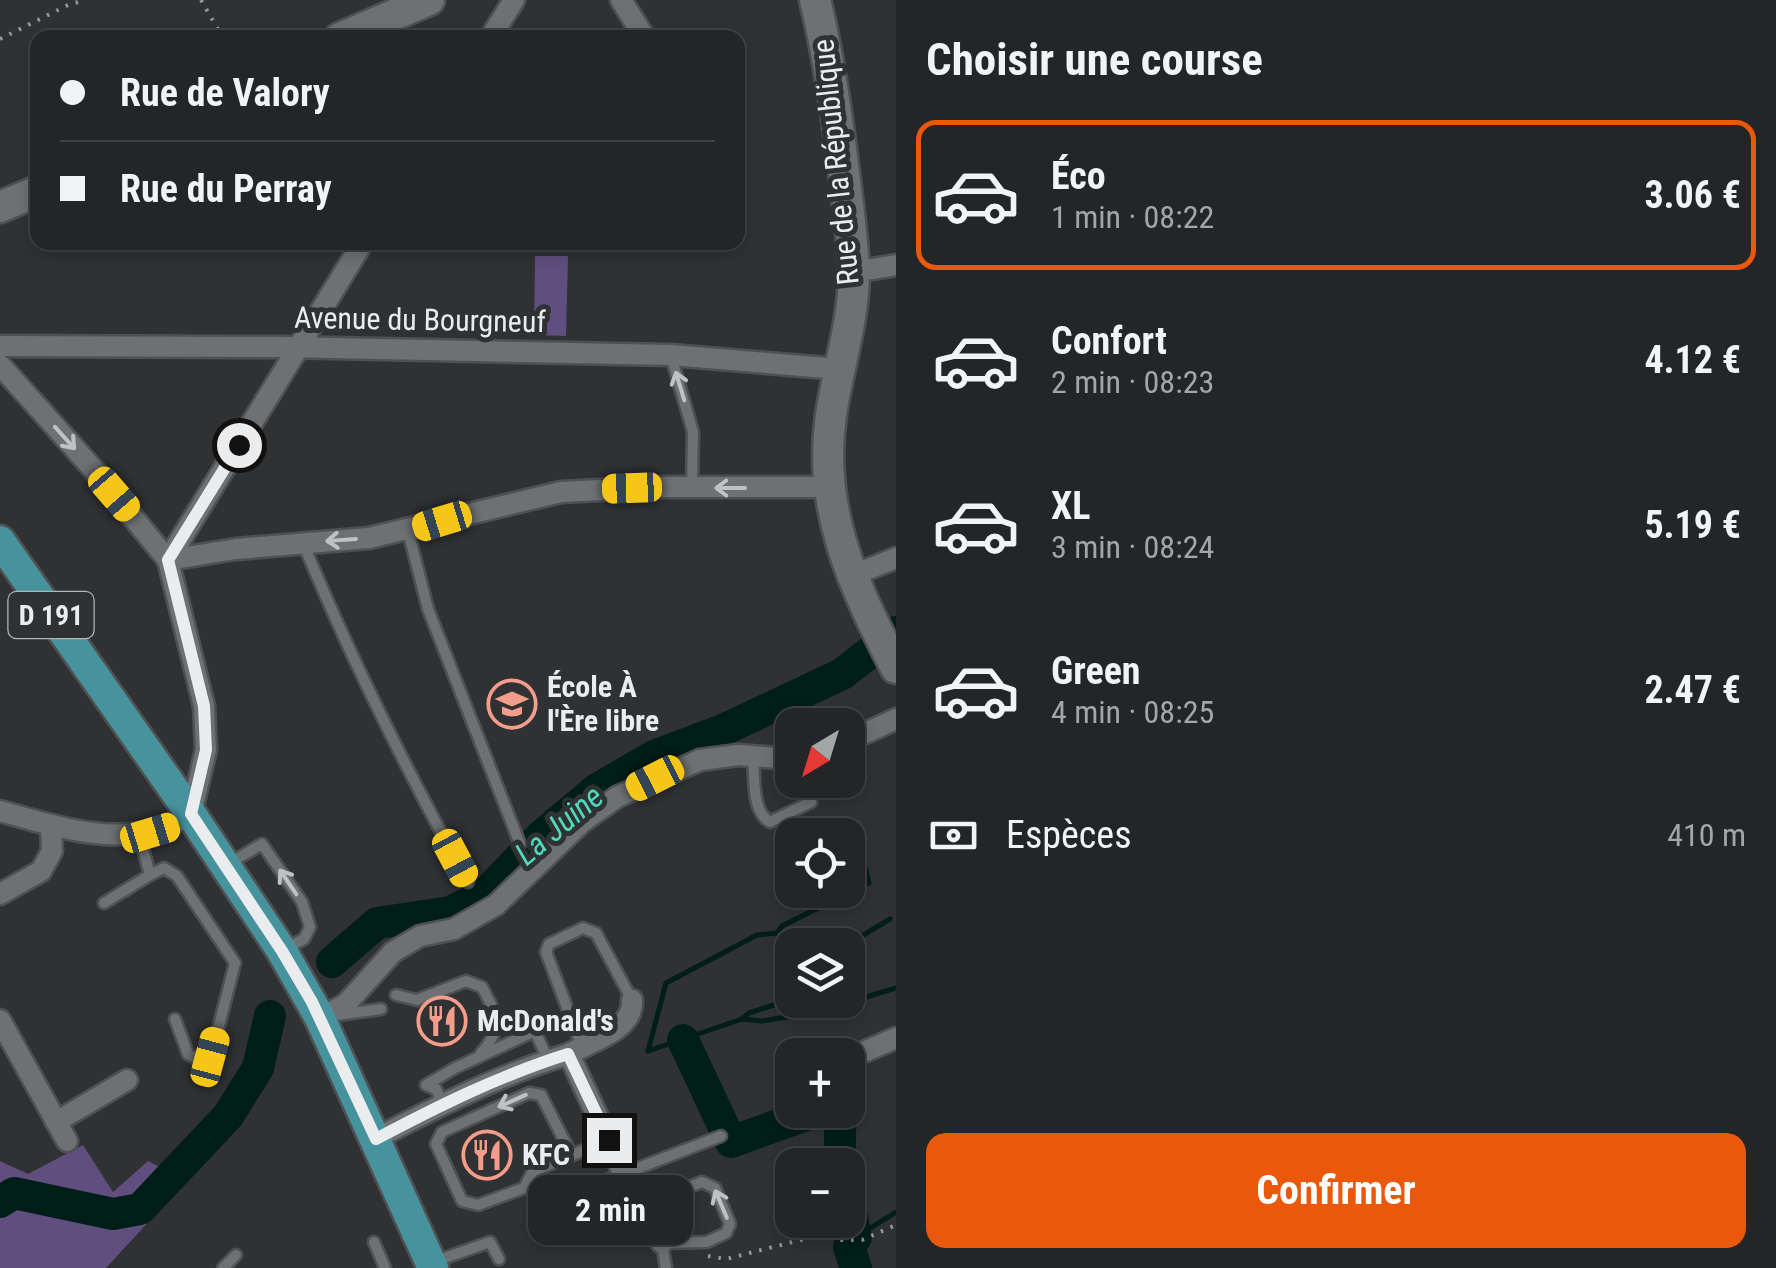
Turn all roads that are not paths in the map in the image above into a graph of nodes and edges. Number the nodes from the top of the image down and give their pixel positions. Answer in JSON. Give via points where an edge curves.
{"nodes":[{"id":1,"x":429,"y":0,"type":"edge"},
{"id":2,"x":514,"y":0,"type":"edge"},
{"id":3,"x":621,"y":0,"type":"edge"},
{"id":4,"x":815,"y":0,"type":"edge"},
{"id":5,"x":359,"y":30,"type":"edge"},
{"id":6,"x":495,"y":30,"type":"edge"},
{"id":7,"x":639,"y":30,"type":"edge"},
{"id":8,"x":30,"y":195,"type":"edge"},
{"id":9,"x":0,"y":207,"type":"edge"},
{"id":10,"x":358,"y":250,"type":"edge"},
{"id":11,"x":896,"y":266,"type":"edge"},
{"id":12,"x":854,"y":272,"type":"junction"},
{"id":13,"x":0,"y":346,"type":"edge"},
{"id":14,"x":300,"y":348,"type":"junction"},
{"id":15,"x":671,"y":355,"type":"junction"},
{"id":16,"x":0,"y":366,"type":"edge"},
{"id":17,"x":838,"y":369,"type":"junction"},
{"id":18,"x":692,"y":487,"type":"junction"},
{"id":19,"x":827,"y":487,"type":"junction"},
{"id":20,"x":408,"y":531,"type":"junction"},
{"id":21,"x":0,"y":541,"type":"edge"},
{"id":22,"x":303,"y":544,"type":"junction"},
{"id":23,"x":896,"y":558,"type":"edge"},
{"id":24,"x":168,"y":560,"type":"junction"},
{"id":25,"x":851,"y":576,"type":"junction"},
{"id":26,"x":890,"y":652,"type":"edge"},
{"id":27,"x":896,"y":719,"type":"edge"},
{"id":28,"x":865,"y":733,"type":"edge"},
{"id":29,"x":752,"y":755,"type":"junction"},
{"id":30,"x":775,"y":757,"type":"edge"},
{"id":31,"x":811,"y":802,"type":"dead end"},
{"id":32,"x":0,"y":812,"type":"edge"},
{"id":33,"x":191,"y":814,"type":"junction"},
{"id":34,"x":50,"y":825,"type":"junction"},
{"id":35,"x":139,"y":834,"type":"junction"},
{"id":36,"x":520,"y":844,"type":"dead end"},
{"id":37,"x":226,"y":865,"type":"junction"},
{"id":38,"x":150,"y":874,"type":"junction"},
{"id":39,"x":468,"y":882,"type":"dead end"},
{"id":40,"x":0,"y":894,"type":"edge"},
{"id":41,"x":104,"y":904,"type":"dead end"},
{"id":42,"x":282,"y":951,"type":"junction"},
{"id":43,"x":396,"y":995,"type":"dead end"},
{"id":44,"x":632,"y":1000,"type":"joint"},
{"id":45,"x":381,"y":1009,"type":"dead end"},
{"id":46,"x":320,"y":1018,"type":"junction"},
{"id":47,"x":175,"y":1019,"type":"dead end"},
{"id":48,"x":0,"y":1020,"type":"edge"},
{"id":49,"x":896,"y":1038,"type":"edge"},
{"id":50,"x":866,"y":1051,"type":"dead end"},
{"id":51,"x":566,"y":1054,"type":"junction"},
{"id":52,"x":477,"y":1058,"type":"junction"},
{"id":53,"x":127,"y":1080,"type":"dead end"},
{"id":54,"x":443,"y":1104,"type":"junction"},
{"id":55,"x":56,"y":1122,"type":"junction"},
{"id":56,"x":721,"y":1136,"type":"dead end"},
{"id":57,"x":376,"y":1139,"type":"junction"},
{"id":58,"x":609,"y":1140,"type":"junction"},
{"id":59,"x":67,"y":1141,"type":"dead end"},
{"id":60,"x":571,"y":1154,"type":"junction"},
{"id":61,"x":624,"y":1173,"type":"junction"},
{"id":62,"x":597,"y":1184,"type":"dead end"},
{"id":63,"x":638,"y":1206,"type":"junction"},
{"id":64,"x":374,"y":1242,"type":"dead end"},
{"id":65,"x":662,"y":1243,"type":"junction"},
{"id":66,"x":236,"y":1255,"type":"dead end"},
{"id":67,"x":500,"y":1259,"type":"dead end"},
{"id":68,"x":432,"y":1265,"type":"edge"},
{"id":69,"x":224,"y":1268,"type":"edge"},
{"id":70,"x":386,"y":1268,"type":"edge"},
{"id":71,"x":666,"y":1268,"type":"edge"}],
"edges":[{"from":1,"to":5,"type":"street"},
{"from":2,"to":6,"type":"street"},
{"from":3,"to":7,"type":"street"},
{"from":4,"to":12,"type":"street","name":"Rue de la République"},
{"from":8,"to":9,"type":"street"},
{"from":10,"to":14,"type":"street"},
{"from":11,"to":12,"type":"street"},
{"from":12,"to":17,"type":"street","name":"Rue de la République"},
{"from":13,"to":14,"type":"street","name":"Avenue du Bourgneuf"},
{"from":14,"to":15,"type":"street","name":"Avenue du Bourgneuf"},
{"from":14,"to":24,"type":"street"},
{"from":15,"to":17,"type":"street","name":"Avenue du Bourgneuf"},
{"from":18,"to":15,"type":"lane","one_way":true,"via":[[693,432]]},
{"from":16,"to":24,"type":"street","one_way":true},
{"from":17,"to":19,"type":"street","name":"Rue de la République"},
{"from":19,"to":18,"type":"street","one_way":true},
{"from":18,"to":20,"type":"street","via":[[561,492]]},
{"from":19,"to":25,"type":"street","name":"Rue de la République"},
{"from":20,"to":22,"type":"street","one_way":true},
{"from":20,"to":36,"type":"lane","via":[[428,609]]},
{"from":21,"to":33,"type":"main road","number":"D 191"},
{"from":22,"to":24,"type":"street"},
{"from":22,"to":39,"type":"lane"},
{"from":23,"to":25,"type":"street"},
{"from":24,"to":33,"type":"street","via":[[204,706],[206,750]]},
{"from":25,"to":26,"type":"street","name":"Rue de la République"},
{"from":27,"to":28,"type":"street"},
{"from":29,"to":30,"type":"street"},
{"from":29,"to":31,"type":"lane","via":[[763,819],[770,822]]},
{"from":29,"to":46,"type":"street","via":[[700,760],[608,803],[496,905],[454,930],[420,936],[393,952],[346,1004]]},
{"from":32,"to":34,"type":"street"},
{"from":33,"to":35,"type":"street"},
{"from":33,"to":37,"type":"main road","number":"D 191"},
{"from":34,"to":35,"type":"street","via":[[109,836]]},
{"from":34,"to":40,"type":"street","via":[[52,851],[41,870]]},
{"from":35,"to":38,"type":"lane"},
{"from":37,"to":42,"type":"main road","number":"D 191"},
{"from":42,"to":37,"type":"lane","one_way":true,"via":[[304,939],[310,927],[302,902],[262,844]]},
{"from":38,"to":41,"type":"lane"},
{"from":38,"to":47,"type":"lane","via":[[164,868],[177,876],[235,963],[203,1063],[188,1054]]},
{"from":42,"to":46,"type":"main road","number":"D 191"},
{"from":43,"to":52,"type":"lane","via":[[418,1000],[466,981],[482,987],[498,1026]]},
{"from":44,"to":51,"type":"street","via":[[626,1023]]},
{"from":44,"to":51,"type":"lane","via":[[596,932],[584,928],[549,944]]},
{"from":45,"to":46,"type":"lane"},
{"from":46,"to":57,"type":"main road","number":"D 191"},
{"from":48,"to":55,"type":"street"},
{"from":49,"to":50,"type":"street"},
{"from":51,"to":52,"type":"lane","via":[[536,1032]]},
{"from":51,"to":54,"type":"street"},
{"from":51,"to":58,"type":"street"},
{"from":52,"to":54,"type":"lane","via":[[426,1085]]},
{"from":53,"to":55,"type":"street"},
{"from":54,"to":57,"type":"street"},
{"from":55,"to":59,"type":"street"},
{"from":56,"to":61,"type":"lane"},
{"from":57,"to":68,"type":"main road","number":"D 191"},
{"from":58,"to":60,"type":"lane"},
{"from":58,"to":61,"type":"street"},
{"from":60,"to":60,"type":"lane","one_way":true,"via":[[540,1095],[529,1093],[442,1132],[436,1144],[462,1201],[478,1206],[524,1188],[533,1171]]},
{"from":61,"to":62,"type":"lane"},
{"from":61,"to":63,"type":"street"},
{"from":63,"to":65,"type":"street"},
{"from":65,"to":63,"type":"lane","one_way":true,"via":[[706,1242],[726,1233],[730,1224],[716,1188],[702,1182]]},
{"from":64,"to":70,"type":"lane"},
{"from":65,"to":71,"type":"lane"},
{"from":66,"to":69,"type":"lane"},
{"from":67,"to":68,"type":"lane","via":[[490,1242]]}]}
